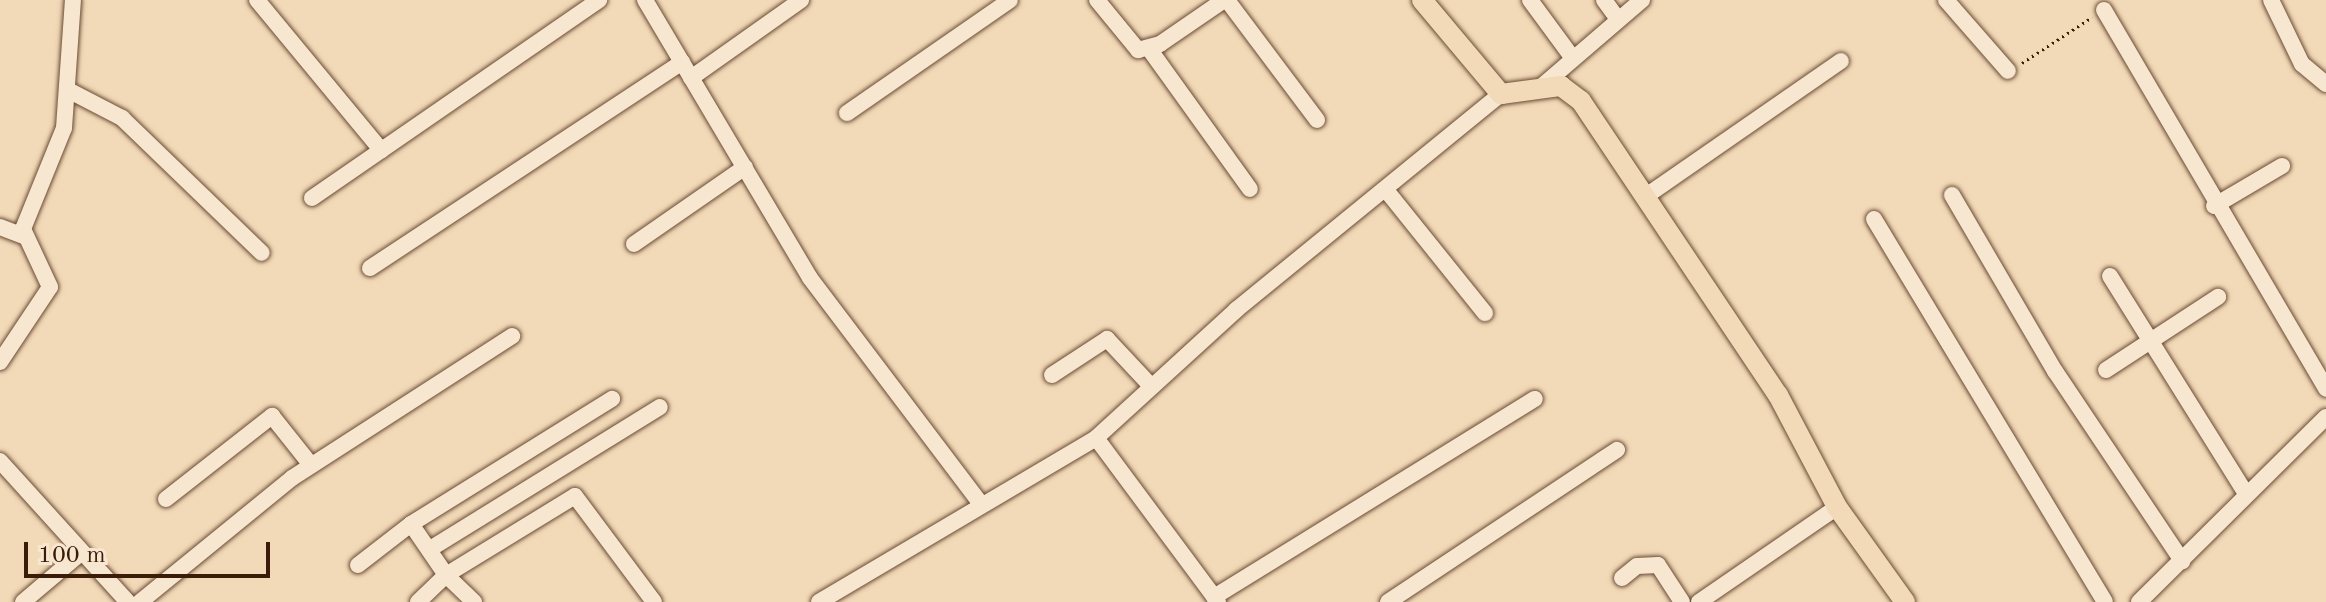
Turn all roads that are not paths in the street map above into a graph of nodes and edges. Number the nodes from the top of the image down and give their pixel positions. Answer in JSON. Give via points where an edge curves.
{"nodes":[{"id":1,"x":73,"y":0,"type":"edge"},
{"id":2,"x":257,"y":0,"type":"edge"},
{"id":3,"x":599,"y":0,"type":"edge"},
{"id":4,"x":645,"y":0,"type":"edge"},
{"id":5,"x":801,"y":0,"type":"edge"},
{"id":6,"x":1010,"y":0,"type":"edge"},
{"id":7,"x":1097,"y":0,"type":"edge"},
{"id":8,"x":1225,"y":0,"type":"edge"},
{"id":9,"x":1422,"y":0,"type":"edge"},
{"id":10,"x":1530,"y":0,"type":"edge"},
{"id":11,"x":1604,"y":0,"type":"edge"},
{"id":12,"x":1642,"y":0,"type":"edge"},
{"id":13,"x":1946,"y":0,"type":"edge"},
{"id":14,"x":2271,"y":0,"type":"edge"},
{"id":15,"x":2104,"y":10,"type":"road end"},
{"id":16,"x":1618,"y":19,"type":"junction"},
{"id":17,"x":1150,"y":50,"type":"junction"},
{"id":18,"x":1572,"y":57,"type":"junction"},
{"id":19,"x":1841,"y":61,"type":"dead end"},
{"id":20,"x":682,"y":62,"type":"junction"},
{"id":21,"x":2008,"y":71,"type":"road end"},
{"id":22,"x":691,"y":78,"type":"junction"},
{"id":23,"x":2325,"y":82,"type":"edge"},
{"id":24,"x":1542,"y":86,"type":"junction"},
{"id":25,"x":70,"y":91,"type":"junction"},
{"id":26,"x":1501,"y":94,"type":"junction"},
{"id":27,"x":847,"y":113,"type":"dead end"},
{"id":28,"x":1317,"y":120,"type":"dead end"},
{"id":29,"x":381,"y":150,"type":"junction"},
{"id":30,"x":2282,"y":166,"type":"dead end"},
{"id":31,"x":745,"y":167,"type":"junction"},
{"id":32,"x":1250,"y":189,"type":"dead end"},
{"id":33,"x":1386,"y":190,"type":"junction"},
{"id":34,"x":1952,"y":195,"type":"dead end"},
{"id":35,"x":1646,"y":196,"type":"junction"},
{"id":36,"x":312,"y":198,"type":"dead end"},
{"id":37,"x":2214,"y":206,"type":"junction"},
{"id":38,"x":1874,"y":219,"type":"dead end"},
{"id":39,"x":0,"y":227,"type":"edge"},
{"id":40,"x":24,"y":236,"type":"junction"},
{"id":41,"x":634,"y":244,"type":"dead end"},
{"id":42,"x":262,"y":253,"type":"dead end"},
{"id":43,"x":370,"y":268,"type":"dead end"},
{"id":44,"x":2110,"y":276,"type":"dead end"},
{"id":45,"x":2218,"y":297,"type":"dead end"},
{"id":46,"x":1485,"y":313,"type":"dead end"},
{"id":47,"x":512,"y":336,"type":"dead end"},
{"id":48,"x":2152,"y":344,"type":"junction"},
{"id":49,"x":0,"y":362,"type":"edge"},
{"id":50,"x":2106,"y":370,"type":"dead end"},
{"id":51,"x":1052,"y":375,"type":"dead end"},
{"id":52,"x":1151,"y":386,"type":"junction"},
{"id":53,"x":2326,"y":389,"type":"edge"},
{"id":54,"x":612,"y":399,"type":"dead end"},
{"id":55,"x":1535,"y":399,"type":"dead end"},
{"id":56,"x":660,"y":407,"type":"dead end"},
{"id":57,"x":2326,"y":417,"type":"edge"},
{"id":58,"x":1096,"y":438,"type":"junction"},
{"id":59,"x":1617,"y":450,"type":"dead end"},
{"id":60,"x":0,"y":461,"type":"edge"},
{"id":61,"x":311,"y":465,"type":"junction"},
{"id":62,"x":2246,"y":494,"type":"junction"},
{"id":63,"x":166,"y":499,"type":"dead end"},
{"id":64,"x":980,"y":503,"type":"junction"},
{"id":65,"x":1837,"y":507,"type":"junction"},
{"id":66,"x":411,"y":524,"type":"junction"},
{"id":67,"x":430,"y":549,"type":"junction"},
{"id":68,"x":82,"y":552,"type":"junction"},
{"id":69,"x":2182,"y":561,"type":"junction"},
{"id":70,"x":358,"y":565,"type":"dead end"},
{"id":71,"x":446,"y":575,"type":"junction"},
{"id":72,"x":1622,"y":578,"type":"dead end"},
{"id":73,"x":1216,"y":600,"type":"edge"},
{"id":74,"x":23,"y":602,"type":"edge"},
{"id":75,"x":128,"y":602,"type":"edge"},
{"id":76,"x":140,"y":602,"type":"edge"},
{"id":77,"x":418,"y":602,"type":"edge"},
{"id":78,"x":474,"y":602,"type":"edge"},
{"id":79,"x":654,"y":602,"type":"edge"},
{"id":80,"x":819,"y":602,"type":"edge"},
{"id":81,"x":1388,"y":602,"type":"edge"},
{"id":82,"x":1682,"y":602,"type":"edge"},
{"id":83,"x":1699,"y":602,"type":"edge"},
{"id":84,"x":1905,"y":602,"type":"edge"},
{"id":85,"x":2105,"y":602,"type":"edge"},
{"id":86,"x":2139,"y":602,"type":"edge"}],
"edges":[{"from":1,"to":25,"type":"street"},
{"from":2,"to":29,"type":"street"},
{"from":3,"to":29,"type":"street"},
{"from":4,"to":20,"type":"street"},
{"from":5,"to":22,"type":"street"},
{"from":6,"to":27,"type":"street"},
{"from":7,"to":17,"type":"street","via":[[1123,39]]},
{"from":8,"to":17,"type":"street"},
{"from":8,"to":28,"type":"street"},
{"from":9,"to":26,"type":"main road"},
{"from":10,"to":18,"type":"street"},
{"from":11,"to":16,"type":"street"},
{"from":12,"to":16,"type":"street"},
{"from":13,"to":21,"type":"street"},
{"from":14,"to":23,"type":"street","via":[[2302,64]]},
{"from":15,"to":37,"type":"street"},
{"from":16,"to":18,"type":"street"},
{"from":17,"to":32,"type":"street"},
{"from":18,"to":24,"type":"street"},
{"from":19,"to":35,"type":"street"},
{"from":20,"to":22,"type":"street"},
{"from":20,"to":43,"type":"street"},
{"from":22,"to":31,"type":"street"},
{"from":24,"to":26,"type":"main road"},
{"from":24,"to":35,"type":"main road","via":[[1572,91]]},
{"from":25,"to":40,"type":"street","via":[[57,153]]},
{"from":25,"to":42,"type":"street","via":[[122,118]]},
{"from":26,"to":33,"type":"street"},
{"from":29,"to":36,"type":"street"},
{"from":30,"to":37,"type":"street"},
{"from":31,"to":41,"type":"street"},
{"from":31,"to":64,"type":"street","via":[[810,278]]},
{"from":33,"to":46,"type":"street"},
{"from":33,"to":52,"type":"street"},
{"from":34,"to":69,"type":"street","via":[[2055,371]]},
{"from":35,"to":65,"type":"main road","via":[[1778,395]]},
{"from":37,"to":53,"type":"street"},
{"from":38,"to":85,"type":"street"},
{"from":39,"to":40,"type":"street"},
{"from":40,"to":49,"type":"street","via":[[50,287]]},
{"from":44,"to":48,"type":"street"},
{"from":45,"to":48,"type":"street"},
{"from":47,"to":61,"type":"street"},
{"from":48,"to":50,"type":"street"},
{"from":48,"to":62,"type":"street"},
{"from":51,"to":52,"type":"street","via":[[1107,339]]},
{"from":52,"to":58,"type":"street"},
{"from":54,"to":66,"type":"street"},
{"from":55,"to":73,"type":"street"},
{"from":56,"to":67,"type":"street"},
{"from":57,"to":62,"type":"street"},
{"from":58,"to":64,"type":"street"},
{"from":58,"to":73,"type":"street"},
{"from":59,"to":81,"type":"street"},
{"from":60,"to":68,"type":"street"},
{"from":61,"to":63,"type":"street","via":[[272,416]]},
{"from":61,"to":76,"type":"street"},
{"from":62,"to":69,"type":"street"},
{"from":64,"to":80,"type":"street"},
{"from":65,"to":83,"type":"street"},
{"from":65,"to":84,"type":"main road"},
{"from":66,"to":67,"type":"street"},
{"from":66,"to":70,"type":"street"},
{"from":67,"to":71,"type":"street"},
{"from":68,"to":74,"type":"street"},
{"from":68,"to":75,"type":"street"},
{"from":69,"to":86,"type":"street"},
{"from":71,"to":77,"type":"street"},
{"from":71,"to":78,"type":"street"},
{"from":71,"to":79,"type":"street","via":[[575,496]]},
{"from":72,"to":82,"type":"street","via":[[1637,566],[1658,565]]}]}
